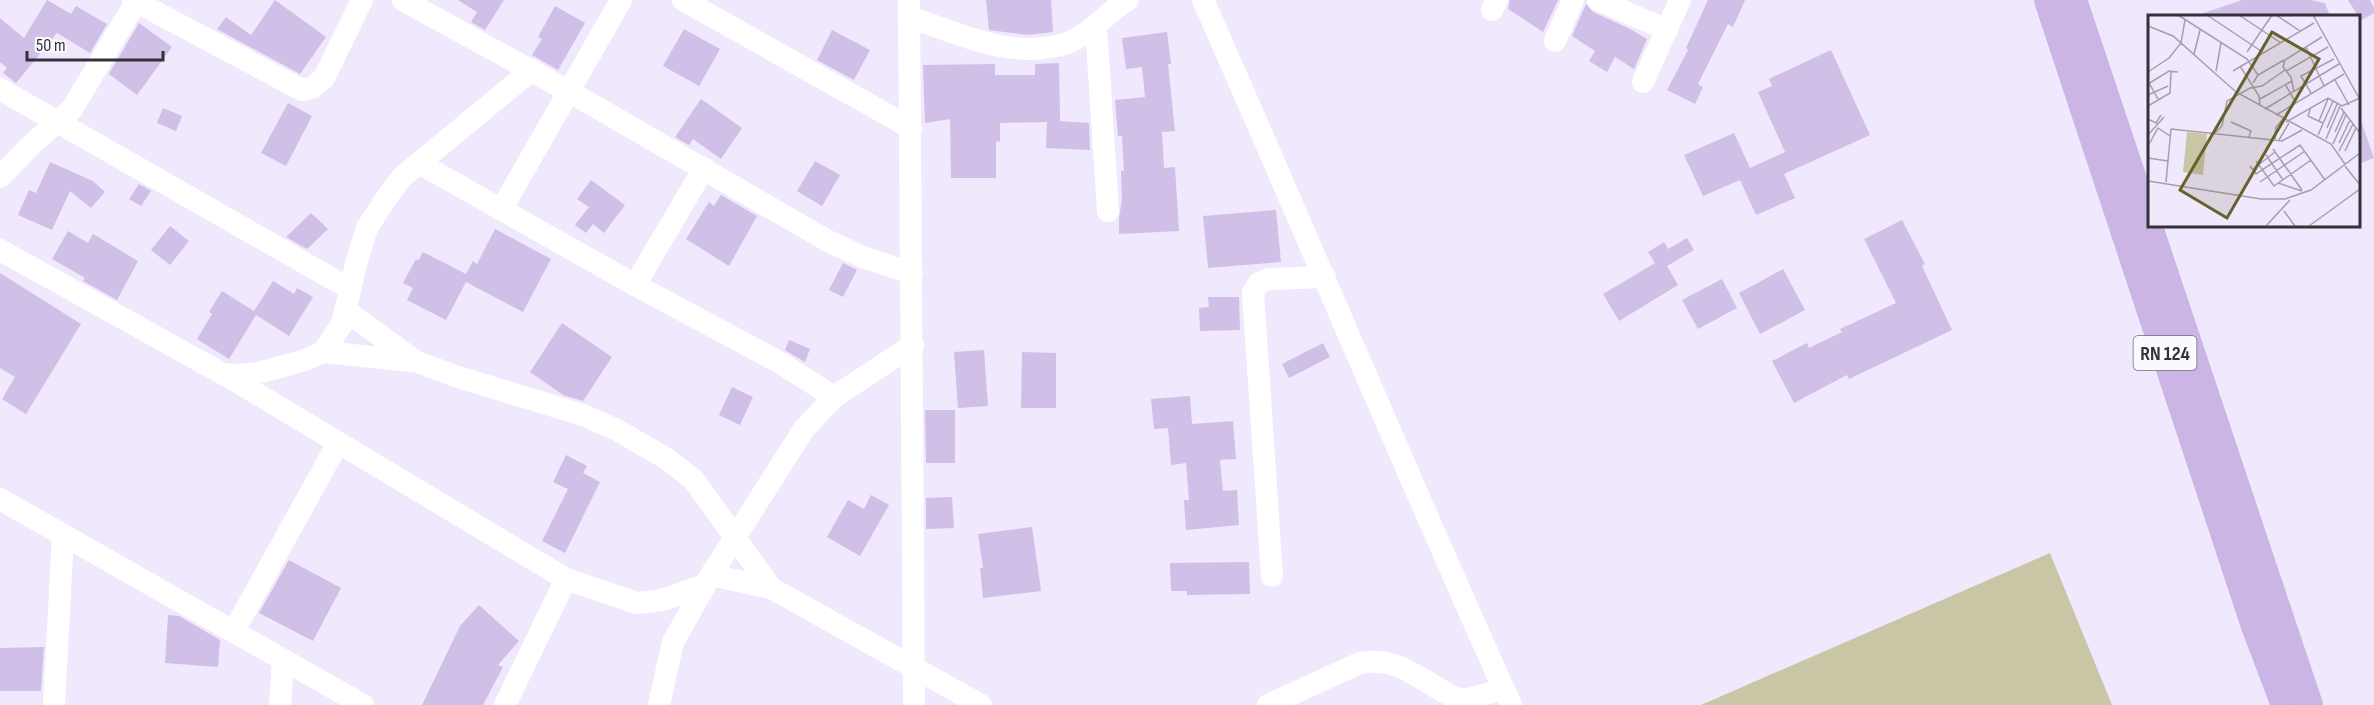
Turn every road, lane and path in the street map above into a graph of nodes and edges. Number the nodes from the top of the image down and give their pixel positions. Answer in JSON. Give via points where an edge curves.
{"nodes":[{"id":1,"x":362,"y":0,"type":"edge"},
{"id":2,"x":404,"y":0,"type":"edge"},
{"id":3,"x":621,"y":0,"type":"edge"},
{"id":4,"x":682,"y":0,"type":"edge"},
{"id":5,"x":1128,"y":0,"type":"edge"},
{"id":6,"x":1203,"y":0,"type":"edge"},
{"id":7,"x":1573,"y":0,"type":"edge"},
{"id":8,"x":1598,"y":0,"type":"edge"},
{"id":9,"x":1680,"y":0,"type":"edge"},
{"id":10,"x":2048,"y":0,"type":"edge"},
{"id":11,"x":2073,"y":0,"type":"edge"},
{"id":12,"x":135,"y":1,"type":"edge"},
{"id":13,"x":909,"y":9,"type":"edge"},
{"id":14,"x":1096,"y":26,"type":"junction"},
{"id":15,"x":1667,"y":30,"type":"junction"},
{"id":16,"x":1555,"y":41,"type":"dead end"},
{"id":17,"x":532,"y":70,"type":"junction"},
{"id":18,"x":1643,"y":82,"type":"dead end"},
{"id":19,"x":0,"y":89,"type":"edge"},
{"id":20,"x":570,"y":92,"type":"junction"},
{"id":21,"x":59,"y":123,"type":"junction"},
{"id":22,"x":911,"y":128,"type":"junction"},
{"id":23,"x":419,"y":163,"type":"junction"},
{"id":24,"x":704,"y":168,"type":"junction"},
{"id":25,"x":0,"y":177,"type":"edge"},
{"id":26,"x":501,"y":210,"type":"junction"},
{"id":27,"x":1108,"y":211,"type":"dead end"},
{"id":28,"x":2148,"y":224,"type":"edge"},
{"id":29,"x":2149,"y":226,"type":"edge"},
{"id":30,"x":0,"y":250,"type":"edge"},
{"id":31,"x":912,"y":273,"type":"junction"},
{"id":32,"x":1325,"y":277,"type":"junction"},
{"id":33,"x":635,"y":285,"type":"junction"},
{"id":34,"x":348,"y":299,"type":"junction"},
{"id":35,"x":913,"y":345,"type":"junction"},
{"id":36,"x":323,"y":352,"type":"junction"},
{"id":37,"x":415,"y":361,"type":"junction"},
{"id":38,"x":223,"y":374,"type":"junction"},
{"id":39,"x":834,"y":397,"type":"junction"},
{"id":40,"x":338,"y":443,"type":"junction"},
{"id":41,"x":0,"y":499,"type":"edge"},
{"id":42,"x":63,"y":535,"type":"junction"},
{"id":43,"x":736,"y":536,"type":"junction"},
{"id":44,"x":1272,"y":576,"type":"dead end"},
{"id":45,"x":566,"y":579,"type":"junction"},
{"id":46,"x":708,"y":580,"type":"junction"},
{"id":47,"x":771,"y":588,"type":"junction"},
{"id":48,"x":241,"y":618,"type":"dead end"},
{"id":49,"x":283,"y":660,"type":"junction"},
{"id":50,"x":915,"y":668,"type":"junction"},
{"id":51,"x":1507,"y":697,"type":"edge"},
{"id":52,"x":54,"y":705,"type":"edge"},
{"id":53,"x":280,"y":705,"type":"edge"},
{"id":54,"x":363,"y":705,"type":"edge"},
{"id":55,"x":506,"y":705,"type":"edge"},
{"id":56,"x":659,"y":705,"type":"edge"},
{"id":57,"x":914,"y":705,"type":"edge"},
{"id":58,"x":981,"y":705,"type":"edge"},
{"id":59,"x":1268,"y":705,"type":"edge"},
{"id":60,"x":2285,"y":705,"type":"edge"},
{"id":61,"x":2309,"y":705,"type":"edge"}],
"edges":[{"from":1,"to":12,"type":"street","via":[[324,78],[312,88],[302,90]]},
{"from":2,"to":17,"type":"street"},
{"from":3,"to":20,"type":"street"},
{"from":4,"to":22,"type":"street"},
{"from":5,"to":14,"type":"street"},
{"from":6,"to":32,"type":"street"},
{"from":7,"to":16,"type":"street"},
{"from":8,"to":15,"type":"street"},
{"from":9,"to":15,"type":"street"},
{"from":10,"to":60,"type":"main road","number":"RN 124","via":[[2255,626]]},
{"from":11,"to":28,"type":"main road","number":"RN 124"},
{"from":12,"to":21,"type":"street","via":[[72,109]]},
{"from":13,"to":14,"type":"street","via":[[1000,47],[1039,48],[1068,42]]},
{"from":13,"to":22,"type":"street"},
{"from":14,"to":27,"type":"street"},
{"from":15,"to":18,"type":"street"},
{"from":17,"to":20,"type":"street"},
{"from":17,"to":23,"type":"street"},
{"from":19,"to":21,"type":"street"},
{"from":20,"to":24,"type":"street"},
{"from":20,"to":26,"type":"street"},
{"from":21,"to":25,"type":"street"},
{"from":21,"to":34,"type":"street"},
{"from":22,"to":31,"type":"street"},
{"from":23,"to":26,"type":"street"},
{"from":23,"to":34,"type":"street","via":[[402,177],[367,228]]},
{"from":24,"to":31,"type":"street","via":[[828,240],[865,258]]},
{"from":24,"to":33,"type":"street"},
{"from":26,"to":33,"type":"street"},
{"from":29,"to":61,"type":"main road","number":"RN 124"},
{"from":30,"to":38,"type":"street"},
{"from":31,"to":35,"type":"street"},
{"from":32,"to":44,"type":"street","via":[[1268,279],[1259,283],[1253,293]]},
{"from":32,"to":51,"type":"street"},
{"from":33,"to":39,"type":"street","via":[[779,362]]},
{"from":34,"to":36,"type":"street","via":[[342,324]]},
{"from":34,"to":37,"type":"street"},
{"from":35,"to":39,"type":"street"},
{"from":35,"to":50,"type":"street"},
{"from":36,"to":37,"type":"street"},
{"from":36,"to":38,"type":"street","via":[[258,373]]},
{"from":37,"to":43,"type":"street","via":[[583,415],[617,430],[694,480]]},
{"from":38,"to":40,"type":"street"},
{"from":39,"to":43,"type":"street","via":[[804,429]]},
{"from":40,"to":45,"type":"street"},
{"from":40,"to":48,"type":"street"},
{"from":41,"to":42,"type":"street"},
{"from":42,"to":49,"type":"street"},
{"from":42,"to":52,"type":"street"},
{"from":43,"to":46,"type":"street"},
{"from":43,"to":47,"type":"street"},
{"from":45,"to":46,"type":"street","via":[[637,603],[662,600]]},
{"from":45,"to":55,"type":"street"},
{"from":46,"to":47,"type":"street"},
{"from":46,"to":56,"type":"street","via":[[673,642]]},
{"from":47,"to":50,"type":"street"},
{"from":49,"to":53,"type":"street"},
{"from":49,"to":54,"type":"street"},
{"from":50,"to":57,"type":"street"},
{"from":50,"to":58,"type":"street"},
{"from":51,"to":59,"type":"street","via":[[1458,699],[1395,664],[1377,660],[1360,663]]}]}
